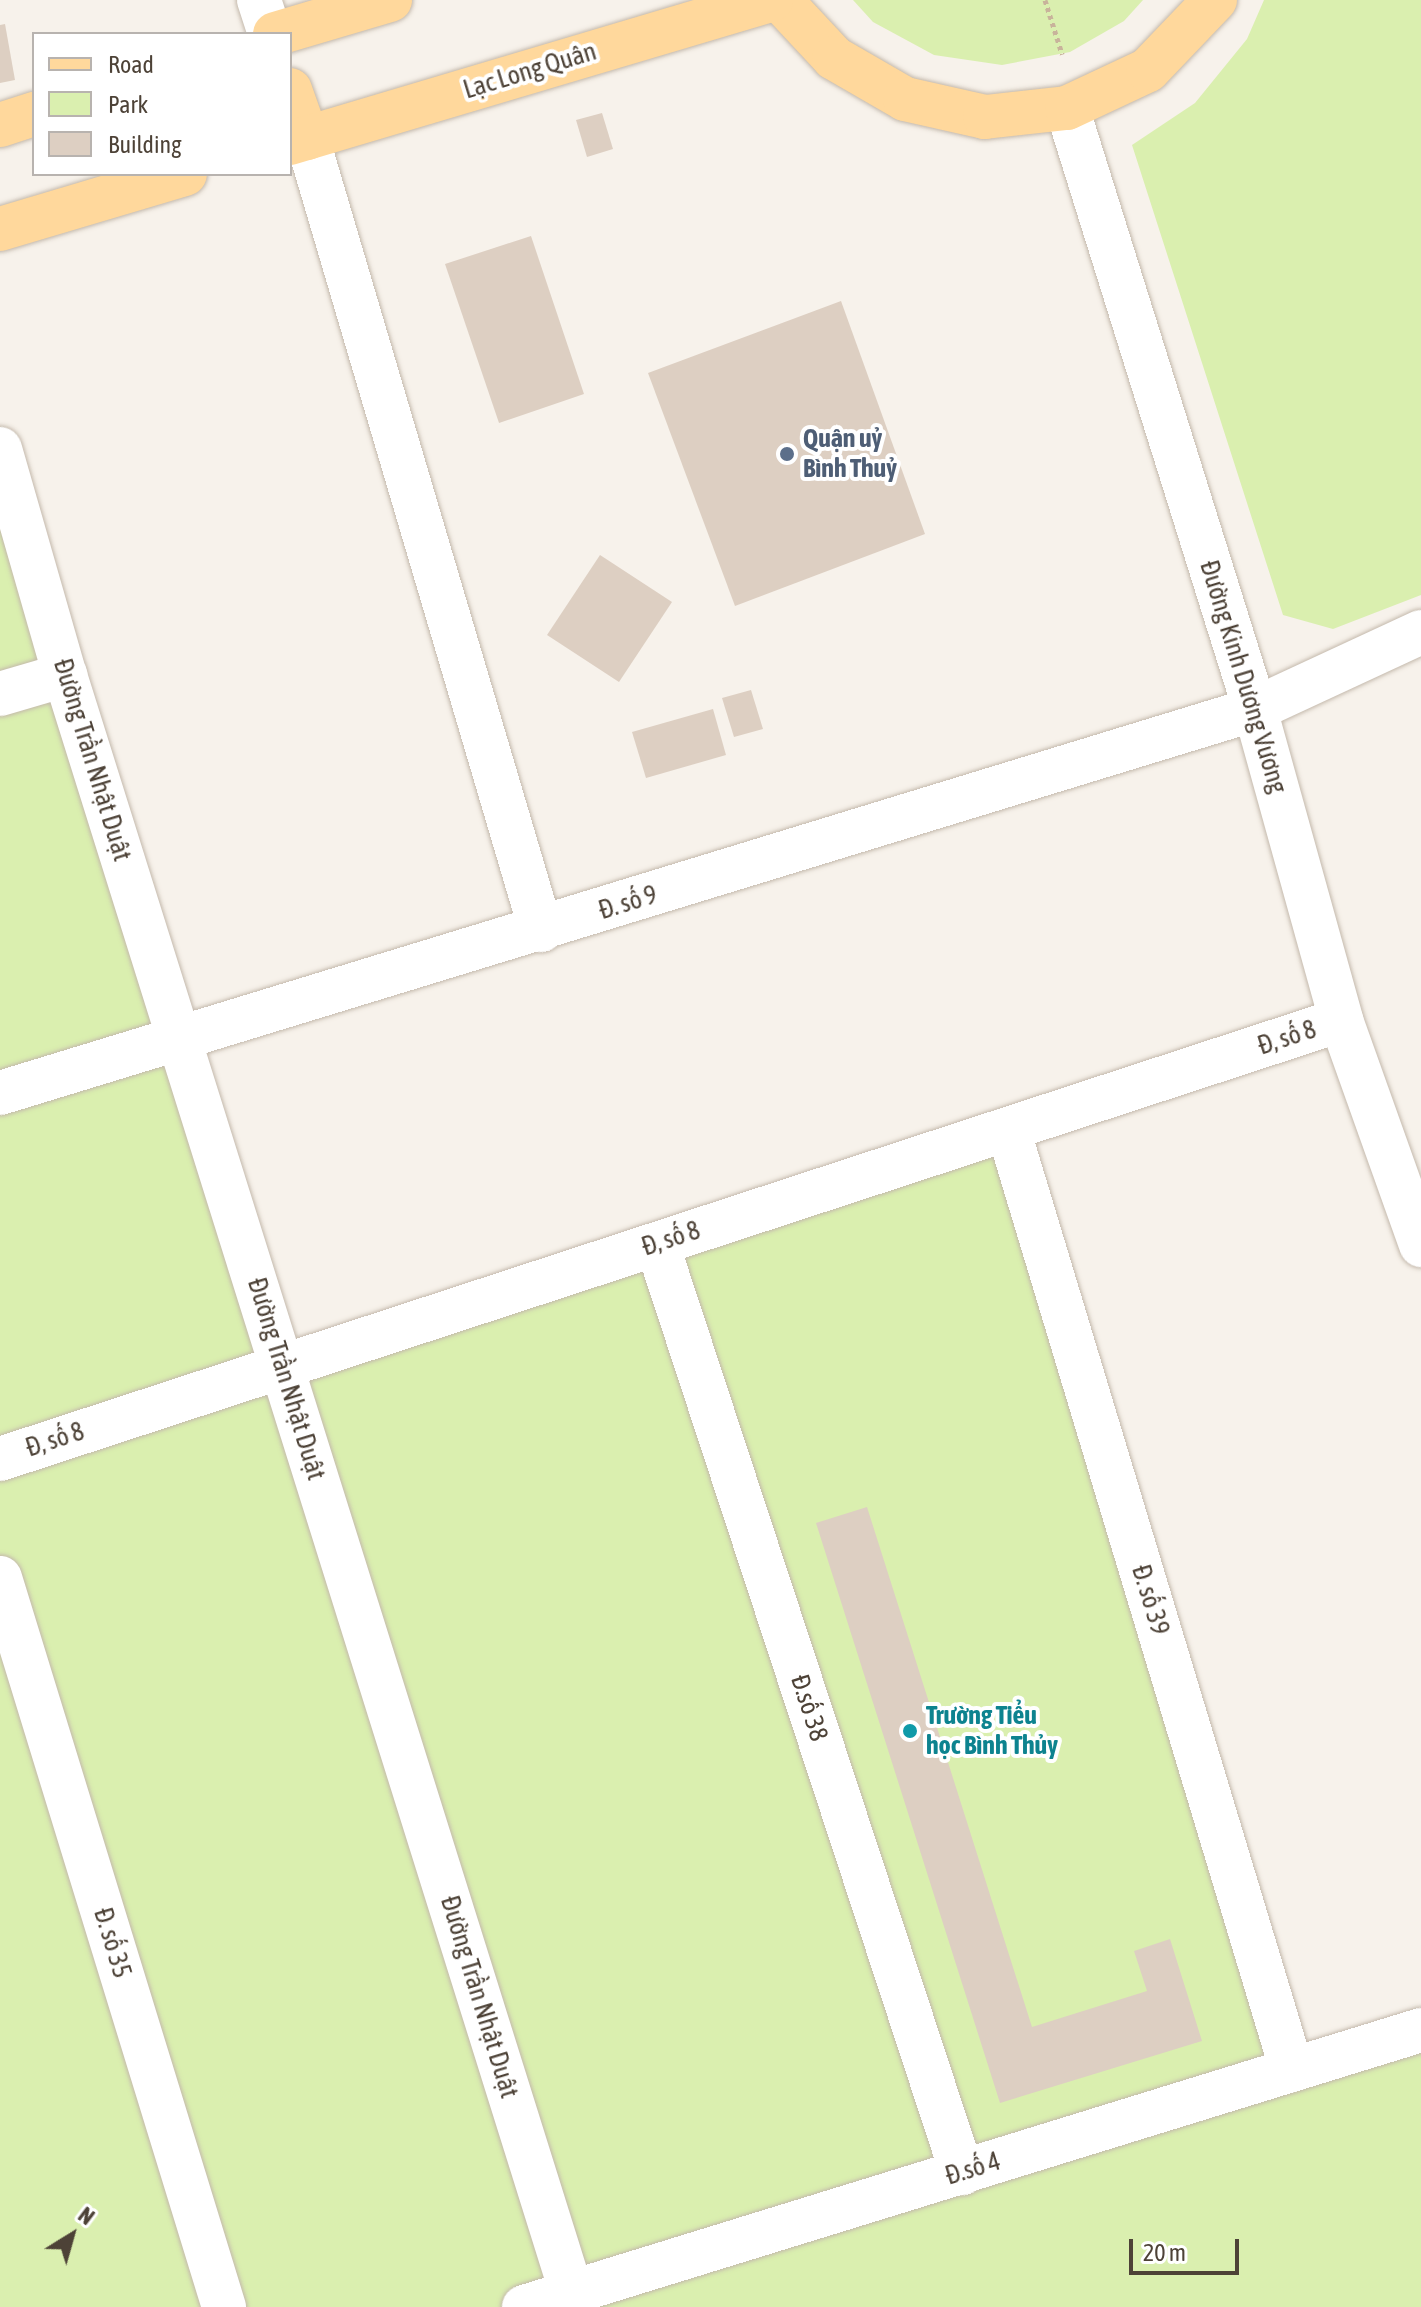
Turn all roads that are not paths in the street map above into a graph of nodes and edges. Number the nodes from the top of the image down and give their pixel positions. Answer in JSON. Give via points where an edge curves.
{"nodes":[{"id":1,"x":259,"y":0,"type":"edge"},
{"id":2,"x":390,"y":0,"type":"edge"},
{"id":3,"x":771,"y":0,"type":"edge"},
{"id":4,"x":780,"y":0,"type":"edge"},
{"id":5,"x":1215,"y":0,"type":"edge"},
{"id":6,"x":271,"y":32,"type":"edge"},
{"id":7,"x":279,"y":32,"type":"edge"},
{"id":8,"x":292,"y":102,"type":"edge"},
{"id":9,"x":1067,"y":108,"type":"junction"},
{"id":10,"x":32,"y":115,"type":"edge"},
{"id":11,"x":0,"y":125,"type":"edge"},
{"id":12,"x":298,"y":140,"type":"edge"},
{"id":13,"x":178,"y":176,"type":"edge"},
{"id":14,"x":0,"y":229,"type":"edge"},
{"id":15,"x":0,"y":449,"type":"edge"},
{"id":16,"x":1421,"y":632,"type":"edge"},
{"id":17,"x":65,"y":675,"type":"junction"},
{"id":18,"x":0,"y":694,"type":"edge"},
{"id":19,"x":1255,"y":709,"type":"junction"},
{"id":20,"x":541,"y":930,"type":"junction"},
{"id":21,"x":1341,"y":1020,"type":"junction"},
{"id":22,"x":178,"y":1034,"type":"junction"},
{"id":23,"x":0,"y":1093,"type":"edge"},
{"id":24,"x":1008,"y":1129,"type":"junction"},
{"id":25,"x":657,"y":1244,"type":"junction"},
{"id":26,"x":1421,"y":1245,"type":"edge"},
{"id":27,"x":281,"y":1365,"type":"junction"},
{"id":28,"x":0,"y":1459,"type":"edge"},
{"id":29,"x":0,"y":1578,"type":"edge"},
{"id":30,"x":1421,"y":2030,"type":"edge"},
{"id":31,"x":1292,"y":2070,"type":"junction"},
{"id":32,"x":962,"y":2173,"type":"junction"},
{"id":33,"x":574,"y":2300,"type":"edge"},
{"id":34,"x":224,"y":2307,"type":"edge"},
{"id":35,"x":524,"y":2307,"type":"edge"}],
"edges":[{"from":1,"to":6,"type":"street"},
{"from":2,"to":7,"type":"main road"},
{"from":3,"to":12,"type":"main road","name":"Lạc Long Quân"},
{"from":4,"to":9,"type":"main road","via":[[834,58],[905,99],[985,117]]},
{"from":5,"to":9,"type":"main road","via":[[1148,70]]},
{"from":8,"to":12,"type":"main road"},
{"from":9,"to":19,"type":"street","name":"Đường Kinh Dương Vương"},
{"from":10,"to":11,"type":"main road"},
{"from":12,"to":20,"type":"street"},
{"from":13,"to":14,"type":"main road"},
{"from":15,"to":17,"type":"street","name":"Đường Trần Nhật Duật"},
{"from":16,"to":19,"type":"street","name":"Đ. số 9"},
{"from":17,"to":18,"type":"street"},
{"from":17,"to":22,"type":"street","name":"Đường Trần Nhật Duật"},
{"from":19,"to":20,"type":"street","name":"Đ. số 9"},
{"from":19,"to":21,"type":"street","name":"Đường Kinh Dương Vương"},
{"from":20,"to":22,"type":"street","name":"Đ. số 9"},
{"from":21,"to":24,"type":"street","name":"Đ, số 8"},
{"from":21,"to":26,"type":"street","name":"Đường Kinh Dương Vương"},
{"from":22,"to":23,"type":"street","name":"Đ. số 9"},
{"from":22,"to":27,"type":"street","name":"Đường Trần Nhật Duật"},
{"from":24,"to":25,"type":"street","name":"Đ, số 8"},
{"from":24,"to":31,"type":"street","name":"Đ. số 39"},
{"from":25,"to":27,"type":"street","name":"Đ, số 8"},
{"from":25,"to":32,"type":"street","name":"Đ.số 38"},
{"from":27,"to":28,"type":"street","name":"Đ, số 8"},
{"from":27,"to":33,"type":"street","name":"Đường Trần Nhật Duật"},
{"from":29,"to":34,"type":"street","name":"Đ. số 35"},
{"from":30,"to":31,"type":"street","name":"Đ.số 4"},
{"from":31,"to":32,"type":"street","name":"Đ.số 4"},
{"from":32,"to":33,"type":"street","name":"Đ.số 4"},
{"from":33,"to":35,"type":"street","name":"Đ.số 4"}]}
